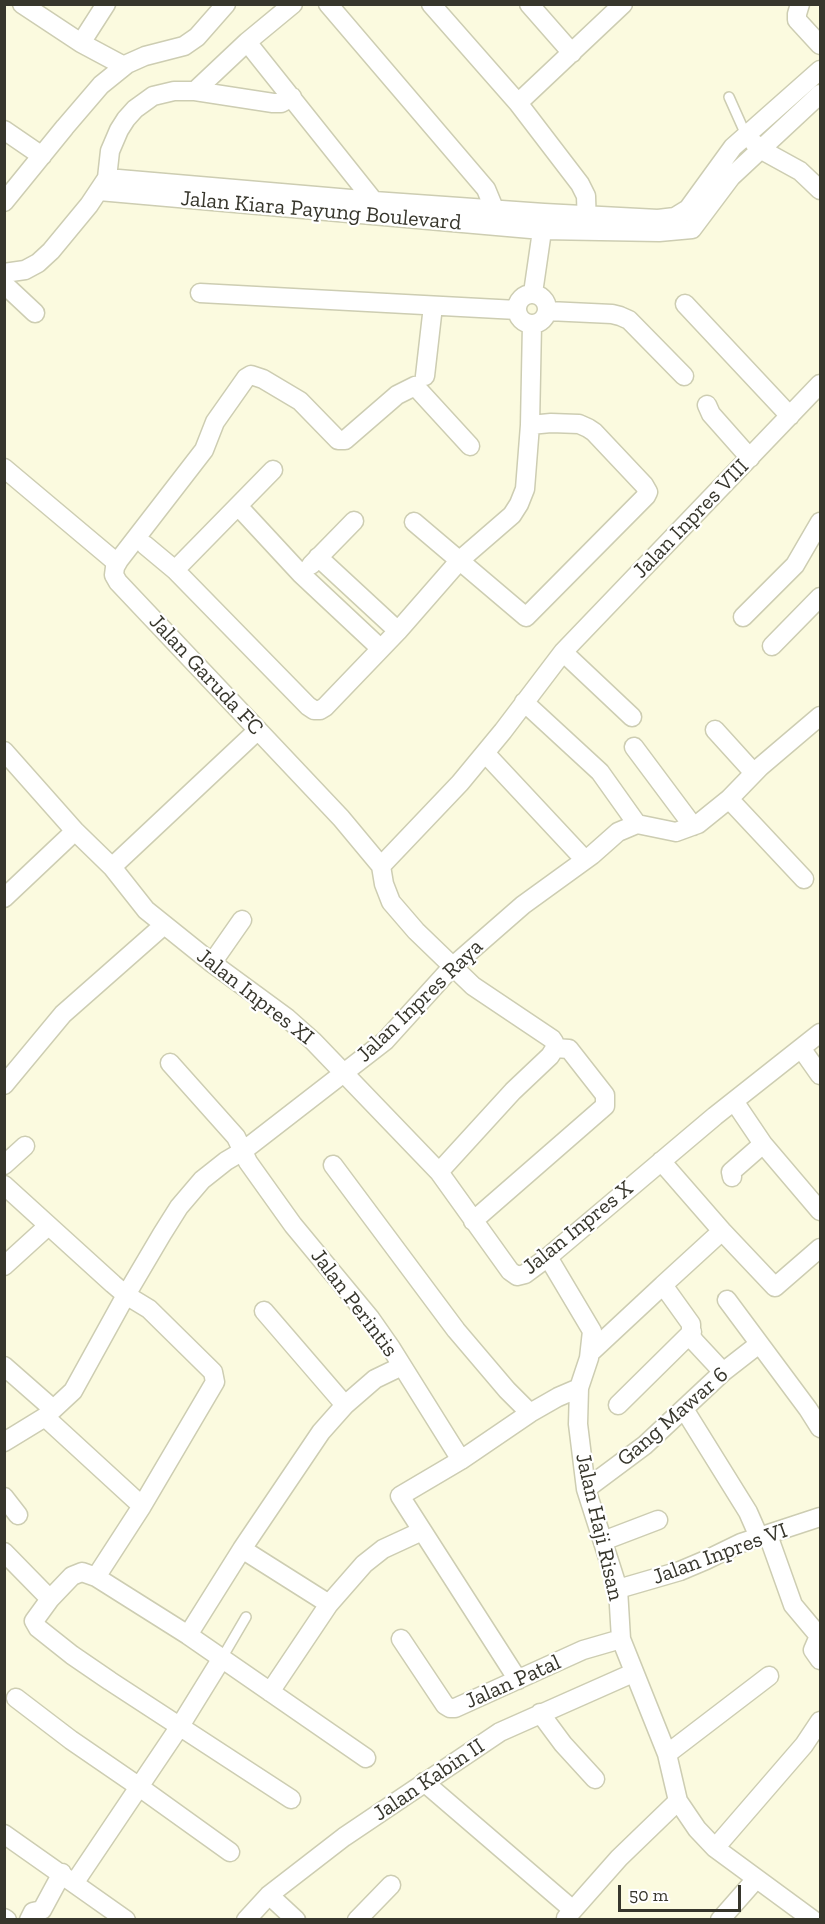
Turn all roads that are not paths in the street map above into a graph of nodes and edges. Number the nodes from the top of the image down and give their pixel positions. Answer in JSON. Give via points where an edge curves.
{"nodes":[{"id":1,"x":22,"y":4,"type":"edge"},
{"id":2,"x":106,"y":4,"type":"edge"},
{"id":3,"x":293,"y":4,"type":"edge"},
{"id":4,"x":328,"y":4,"type":"edge"},
{"id":5,"x":431,"y":4,"type":"edge"},
{"id":6,"x":529,"y":4,"type":"edge"},
{"id":7,"x":623,"y":4,"type":"edge"},
{"id":8,"x":800,"y":4,"type":"edge"},
{"id":9,"x":220,"y":6,"type":"edge"},
{"id":10,"x":247,"y":42,"type":"junction"},
{"id":11,"x":81,"y":43,"type":"junction"},
{"id":12,"x":820,"y":45,"type":"edge"},
{"id":13,"x":572,"y":53,"type":"junction"},
{"id":14,"x":124,"y":66,"type":"junction"},
{"id":15,"x":819,"y":73,"type":"edge"},
{"id":16,"x":195,"y":91,"type":"junction"},
{"id":17,"x":820,"y":94,"type":"edge"},
{"id":18,"x":292,"y":97,"type":"junction"},
{"id":19,"x":729,"y":98,"type":"dead end"},
{"id":20,"x":518,"y":103,"type":"junction"},
{"id":21,"x":4,"y":130,"type":"edge"},
{"id":22,"x":746,"y":135,"type":"junction"},
{"id":23,"x":760,"y":149,"type":"junction"},
{"id":24,"x":42,"y":156,"type":"junction"},
{"id":25,"x":103,"y":184,"type":"junction"},
{"id":26,"x":820,"y":190,"type":"edge"},
{"id":27,"x":374,"y":201,"type":"junction"},
{"id":28,"x":4,"y":202,"type":"edge"},
{"id":29,"x":495,"y":209,"type":"junction"},
{"id":30,"x":386,"y":217,"type":"junction"},
{"id":31,"x":543,"y":221,"type":"junction"},
{"id":32,"x":587,"y":223,"type":"junction"},
{"id":33,"x":501,"y":227,"type":"junction"},
{"id":34,"x":4,"y":273,"type":"edge"},
{"id":35,"x":4,"y":284,"type":"edge"},
{"id":36,"x":200,"y":293,"type":"dead end"},
{"id":37,"x":533,"y":293,"type":"junction"},
{"id":38,"x":685,"y":304,"type":"dead end"},
{"id":39,"x":433,"y":306,"type":"junction"},
{"id":40,"x":517,"y":310,"type":"junction"},
{"id":41,"x":548,"y":311,"type":"junction"},
{"id":42,"x":35,"y":313,"type":"dead end"},
{"id":43,"x":532,"y":324,"type":"junction"},
{"id":44,"x":425,"y":376,"type":"dead end"},
{"id":45,"x":684,"y":376,"type":"dead end"},
{"id":46,"x":817,"y":396,"type":"edge"},
{"id":47,"x":707,"y":405,"type":"dead end"},
{"id":48,"x":790,"y":416,"type":"junction"},
{"id":49,"x":530,"y":425,"type":"junction"},
{"id":50,"x":470,"y":446,"type":"dead end"},
{"id":51,"x":750,"y":458,"type":"junction"},
{"id":52,"x":4,"y":468,"type":"edge"},
{"id":53,"x":273,"y":470,"type":"dead end"},
{"id":54,"x":238,"y":506,"type":"junction"},
{"id":55,"x":354,"y":521,"type":"dead end"},
{"id":56,"x":414,"y":522,"type":"dead end"},
{"id":57,"x":820,"y":522,"type":"edge"},
{"id":58,"x":145,"y":545,"type":"dead end"},
{"id":59,"x":318,"y":557,"type":"junction"},
{"id":60,"x":460,"y":560,"type":"junction"},
{"id":61,"x":117,"y":563,"type":"junction"},
{"id":62,"x":175,"y":570,"type":"junction"},
{"id":63,"x":301,"y":574,"type":"junction"},
{"id":64,"x":820,"y":597,"type":"edge"},
{"id":65,"x":743,"y":617,"type":"dead end"},
{"id":66,"x":398,"y":631,"type":"junction"},
{"id":67,"x":772,"y":646,"type":"dead end"},
{"id":68,"x":380,"y":648,"type":"junction"},
{"id":69,"x":563,"y":652,"type":"junction"},
{"id":70,"x":524,"y":702,"type":"junction"},
{"id":71,"x":632,"y":717,"type":"dead end"},
{"id":72,"x":820,"y":717,"type":"edge"},
{"id":73,"x":258,"y":730,"type":"junction"},
{"id":74,"x":715,"y":730,"type":"dead end"},
{"id":75,"x":634,"y":747,"type":"dead end"},
{"id":76,"x":4,"y":751,"type":"edge"},
{"id":77,"x":485,"y":753,"type":"junction"},
{"id":78,"x":754,"y":773,"type":"junction"},
{"id":79,"x":729,"y":799,"type":"junction"},
{"id":80,"x":637,"y":824,"type":"junction"},
{"id":81,"x":693,"y":826,"type":"junction"},
{"id":82,"x":75,"y":831,"type":"junction"},
{"id":83,"x":585,"y":860,"type":"junction"},
{"id":84,"x":381,"y":866,"type":"junction"},
{"id":85,"x":112,"y":867,"type":"junction"},
{"id":86,"x":804,"y":879,"type":"dead end"},
{"id":87,"x":4,"y":898,"type":"edge"},
{"id":88,"x":242,"y":920,"type":"dead end"},
{"id":89,"x":164,"y":925,"type":"junction"},
{"id":90,"x":212,"y":963,"type":"junction"},
{"id":91,"x":452,"y":967,"type":"junction"},
{"id":92,"x":820,"y":1034,"type":"edge"},
{"id":93,"x":555,"y":1048,"type":"junction"},
{"id":94,"x":801,"y":1048,"type":"junction"},
{"id":95,"x":170,"y":1063,"type":"dead end"},
{"id":96,"x":343,"y":1073,"type":"junction"},
{"id":97,"x":820,"y":1075,"type":"edge"},
{"id":98,"x":4,"y":1085,"type":"edge"},
{"id":99,"x":734,"y":1101,"type":"junction"},
{"id":100,"x":763,"y":1144,"type":"junction"},
{"id":101,"x":25,"y":1146,"type":"dead end"},
{"id":102,"x":243,"y":1151,"type":"junction"},
{"id":103,"x":661,"y":1161,"type":"junction"},
{"id":104,"x":4,"y":1165,"type":"edge"},
{"id":105,"x":333,"y":1165,"type":"dead end"},
{"id":106,"x":439,"y":1172,"type":"junction"},
{"id":107,"x":732,"y":1177,"type":"dead end"},
{"id":108,"x":4,"y":1185,"type":"edge"},
{"id":109,"x":820,"y":1211,"type":"edge"},
{"id":110,"x":473,"y":1221,"type":"junction"},
{"id":111,"x":48,"y":1226,"type":"junction"},
{"id":112,"x":722,"y":1231,"type":"junction"},
{"id":113,"x":820,"y":1248,"type":"edge"},
{"id":114,"x":548,"y":1257,"type":"junction"},
{"id":115,"x":4,"y":1266,"type":"edge"},
{"id":116,"x":663,"y":1286,"type":"junction"},
{"id":117,"x":126,"y":1295,"type":"junction"},
{"id":118,"x":727,"y":1300,"type":"dead end"},
{"id":119,"x":264,"y":1311,"type":"dead end"},
{"id":120,"x":692,"y":1332,"type":"junction"},
{"id":121,"x":759,"y":1344,"type":"junction"},
{"id":122,"x":590,"y":1353,"type":"junction"},
{"id":123,"x":4,"y":1366,"type":"edge"},
{"id":124,"x":402,"y":1366,"type":"junction"},
{"id":125,"x":723,"y":1372,"type":"junction"},
{"id":126,"x":579,"y":1388,"type":"junction"},
{"id":127,"x":345,"y":1405,"type":"junction"},
{"id":128,"x":618,"y":1405,"type":"dead end"},
{"id":129,"x":684,"y":1409,"type":"junction"},
{"id":130,"x":49,"y":1413,"type":"junction"},
{"id":131,"x":530,"y":1413,"type":"junction"},
{"id":132,"x":820,"y":1428,"type":"edge"},
{"id":133,"x":4,"y":1442,"type":"edge"},
{"id":134,"x":461,"y":1460,"type":"junction"},
{"id":135,"x":586,"y":1489,"type":"junction"},
{"id":136,"x":4,"y":1497,"type":"edge"},
{"id":137,"x":142,"y":1506,"type":"junction"},
{"id":138,"x":18,"y":1515,"type":"dead end"},
{"id":139,"x":820,"y":1517,"type":"edge"},
{"id":140,"x":658,"y":1520,"type":"dead end"},
{"id":141,"x":422,"y":1531,"type":"junction"},
{"id":142,"x":763,"y":1536,"type":"junction"},
{"id":143,"x":603,"y":1541,"type":"junction"},
{"id":144,"x":242,"y":1549,"type":"junction"},
{"id":145,"x":4,"y":1552,"type":"edge"},
{"id":146,"x":96,"y":1577,"type":"junction"},
{"id":147,"x":618,"y":1589,"type":"junction"},
{"id":148,"x":50,"y":1599,"type":"junction"},
{"id":149,"x":329,"y":1605,"type":"junction"},
{"id":150,"x":246,"y":1617,"type":"dead end"},
{"id":151,"x":188,"y":1635,"type":"junction"},
{"id":152,"x":401,"y":1639,"type":"dead end"},
{"id":153,"x":621,"y":1639,"type":"junction"},
{"id":154,"x":222,"y":1658,"type":"junction"},
{"id":155,"x":820,"y":1660,"type":"edge"},
{"id":156,"x":633,"y":1674,"type":"junction"},
{"id":157,"x":769,"y":1676,"type":"dead end"},
{"id":158,"x":518,"y":1680,"type":"junction"},
{"id":159,"x":270,"y":1692,"type":"junction"},
{"id":160,"x":16,"y":1698,"type":"dead end"},
{"id":161,"x":540,"y":1713,"type":"junction"},
{"id":162,"x":820,"y":1721,"type":"edge"},
{"id":163,"x":180,"y":1726,"type":"junction"},
{"id":164,"x":667,"y":1754,"type":"junction"},
{"id":165,"x":366,"y":1758,"type":"dead end"},
{"id":166,"x":595,"y":1779,"type":"dead end"},
{"id":167,"x":424,"y":1782,"type":"junction"},
{"id":168,"x":138,"y":1786,"type":"junction"},
{"id":169,"x":291,"y":1799,"type":"dead end"},
{"id":170,"x":678,"y":1801,"type":"junction"},
{"id":171,"x":4,"y":1834,"type":"edge"},
{"id":172,"x":715,"y":1848,"type":"junction"},
{"id":173,"x":230,"y":1852,"type":"dead end"},
{"id":174,"x":68,"y":1878,"type":"junction"},
{"id":175,"x":756,"y":1879,"type":"junction"},
{"id":176,"x":391,"y":1885,"type":"dead end"},
{"id":177,"x":269,"y":1895,"type":"junction"},
{"id":178,"x":569,"y":1915,"type":"edge"},
{"id":179,"x":29,"y":1920,"type":"edge"},
{"id":180,"x":126,"y":1920,"type":"edge"},
{"id":181,"x":246,"y":1920,"type":"edge"},
{"id":182,"x":296,"y":1920,"type":"edge"},
{"id":183,"x":357,"y":1920,"type":"edge"},
{"id":184,"x":720,"y":1920,"type":"edge"},
{"id":185,"x":813,"y":1920,"type":"edge"}],
"edges":[{"from":1,"to":11,"type":"street"},
{"from":2,"to":11,"type":"street"},
{"from":3,"to":10,"type":"street"},
{"from":4,"to":29,"type":"street","via":[[486,189]]},
{"from":5,"to":20,"type":"street"},
{"from":6,"to":13,"type":"street"},
{"from":7,"to":13,"type":"street"},
{"from":8,"to":12,"type":"street","via":[[797,20]]},
{"from":9,"to":14,"type":"street","via":[[210,25],[184,46]]},
{"from":10,"to":16,"type":"street"},
{"from":10,"to":18,"type":"street"},
{"from":11,"to":14,"type":"street"},
{"from":13,"to":20,"type":"street"},
{"from":14,"to":24,"type":"street","via":[[85,103]]},
{"from":15,"to":22,"type":"street"},
{"from":16,"to":18,"type":"street","via":[[273,103]]},
{"from":16,"to":25,"type":"street","via":[[153,96],[135,109],[119,130],[110,151]]},
{"from":17,"to":23,"type":"street"},
{"from":18,"to":27,"type":"street"},
{"from":19,"to":22,"type":"lane"},
{"from":20,"to":32,"type":"street","via":[[580,184],[586,196]]},
{"from":21,"to":24,"type":"street"},
{"from":22,"to":23,"type":"street"},
{"from":22,"to":32,"type":"street","via":[[688,209],[675,217]]},
{"from":23,"to":26,"type":"street","via":[[800,171]]},
{"from":23,"to":32,"type":"street","via":[[731,177],[692,229],[659,232]]},
{"from":24,"to":28,"type":"street"},
{"from":25,"to":27,"type":"street","name":"Jalan Kiara Payung Boulevard"},
{"from":25,"to":30,"type":"street","name":"Jalan Kiara Payung Boulevard"},
{"from":25,"to":34,"type":"street","via":[[38,263],[25,270]]},
{"from":27,"to":29,"type":"street","name":"Jalan Kiara Payung Boulevard"},
{"from":27,"to":30,"type":"street"},
{"from":29,"to":31,"type":"street","name":"Jalan Kiara Payung Boulevard"},
{"from":29,"to":33,"type":"street"},
{"from":30,"to":33,"type":"street","name":"Jalan Kiara Payung Boulevard"},
{"from":31,"to":32,"type":"street"},
{"from":31,"to":33,"type":"street","name":"Jalan Kiara Payung Boulevard"},
{"from":31,"to":37,"type":"street"},
{"from":35,"to":42,"type":"street"},
{"from":36,"to":39,"type":"street"},
{"from":37,"to":40,"type":"street","via":[[525,295]]},
{"from":37,"to":41,"type":"street","via":[[547,303]]},
{"from":38,"to":48,"type":"street"},
{"from":39,"to":40,"type":"street"},
{"from":39,"to":44,"type":"street"},
{"from":40,"to":43,"type":"street","via":[[525,323]]},
{"from":41,"to":43,"type":"street","via":[[539,323]]},
{"from":41,"to":45,"type":"street","via":[[612,314],[629,320]]},
{"from":43,"to":49,"type":"street"},
{"from":46,"to":48,"type":"street","name":"Jalan Inpres VIII"},
{"from":47,"to":51,"type":"street"},
{"from":48,"to":51,"type":"street","name":"Jalan Inpres VIII"},
{"from":49,"to":60,"type":"street","via":[[525,489],[519,504]]},
{"from":49,"to":60,"type":"street","via":[[579,424],[588,428],[644,485],[646,496],[526,617]]},
{"from":50,"to":61,"type":"street","via":[[415,386],[397,395],[345,440],[338,440],[300,401],[251,375],[215,422],[204,450]]},
{"from":51,"to":69,"type":"street","name":"Jalan Inpres VIII"},
{"from":52,"to":61,"type":"street"},
{"from":53,"to":54,"type":"street"},
{"from":54,"to":62,"type":"street"},
{"from":54,"to":63,"type":"street"},
{"from":55,"to":59,"type":"street"},
{"from":56,"to":60,"type":"street"},
{"from":57,"to":65,"type":"street","via":[[795,565]]},
{"from":58,"to":62,"type":"street"},
{"from":59,"to":63,"type":"street"},
{"from":59,"to":66,"type":"street"},
{"from":60,"to":66,"type":"street"},
{"from":61,"to":73,"type":"street","name":"Jalan Garuda FC","via":[[114,575],[118,582]]},
{"from":62,"to":68,"type":"street","via":[[314,710],[325,707]]},
{"from":63,"to":68,"type":"street"},
{"from":64,"to":67,"type":"street"},
{"from":66,"to":68,"type":"street"},
{"from":69,"to":70,"type":"street","name":"Jalan Inpres VIII"},
{"from":69,"to":71,"type":"street"},
{"from":70,"to":77,"type":"street","name":"Jalan Inpres VIII"},
{"from":70,"to":80,"type":"street","via":[[600,772]]},
{"from":72,"to":78,"type":"street"},
{"from":73,"to":84,"type":"street","name":"Jalan Garuda FC"},
{"from":73,"to":85,"type":"street"},
{"from":74,"to":78,"type":"street"},
{"from":75,"to":81,"type":"street"},
{"from":76,"to":82,"type":"street","name":"Jalan Inpres XI"},
{"from":77,"to":83,"type":"street"},
{"from":77,"to":84,"type":"street","name":"Jalan Inpres VIII"},
{"from":78,"to":79,"type":"street"},
{"from":79,"to":81,"type":"street"},
{"from":79,"to":86,"type":"street"},
{"from":80,"to":81,"type":"street","via":[[676,832]]},
{"from":80,"to":83,"type":"street","name":"Jalan Inpres Raya","via":[[618,832]]},
{"from":82,"to":85,"type":"street","name":"Jalan Inpres XI"},
{"from":82,"to":87,"type":"street"},
{"from":83,"to":91,"type":"street","name":"Jalan Inpres Raya","via":[[523,905]]},
{"from":84,"to":91,"type":"street","name":"Jalan Garuda FC","via":[[391,902]]},
{"from":85,"to":89,"type":"street","name":"Jalan Inpres XI","via":[[146,910]]},
{"from":88,"to":90,"type":"street"},
{"from":89,"to":90,"type":"street","name":"Jalan Inpres XI"},
{"from":89,"to":98,"type":"street","via":[[63,1014]]},
{"from":90,"to":96,"type":"street","name":"Jalan Inpres XI","via":[[287,1018]]},
{"from":91,"to":93,"type":"street","name":"Jalan Garuda FC","via":[[473,986],[552,1039]]},
{"from":91,"to":96,"type":"street","name":"Jalan Inpres Raya","via":[[385,1041]]},
{"from":92,"to":94,"type":"street","name":"Jalan Inpres X"},
{"from":93,"to":106,"type":"street"},
{"from":93,"to":110,"type":"street","name":"Jalan Garuda FC","via":[[569,1049],[605,1095],[604,1106]]},
{"from":94,"to":97,"type":"street"},
{"from":94,"to":99,"type":"street","name":"Jalan Inpres X"},
{"from":95,"to":102,"type":"street","name":"Jalan Perintis","via":[[236,1137]]},
{"from":96,"to":102,"type":"street","name":"Jalan Inpres Raya"},
{"from":96,"to":106,"type":"street","name":"Jalan Inpres X"},
{"from":99,"to":100,"type":"street"},
{"from":99,"to":103,"type":"street","name":"Jalan Inpres X"},
{"from":100,"to":107,"type":"street","via":[[731,1172]]},
{"from":100,"to":109,"type":"street"},
{"from":101,"to":104,"type":"street"},
{"from":102,"to":117,"type":"street","name":"Jalan Inpres Raya","via":[[202,1180],[185,1200]]},
{"from":102,"to":124,"type":"street","name":"Jalan Perintis","via":[[293,1225],[370,1318]]},
{"from":103,"to":112,"type":"street"},
{"from":103,"to":114,"type":"street","name":"Jalan Inpres X"},
{"from":105,"to":131,"type":"street","via":[[456,1330]]},
{"from":106,"to":110,"type":"street","name":"Jalan Inpres X"},
{"from":108,"to":111,"type":"street"},
{"from":110,"to":114,"type":"street","name":"Jalan Inpres X","via":[[510,1271],[518,1276]]},
{"from":111,"to":115,"type":"street"},
{"from":111,"to":117,"type":"street"},
{"from":112,"to":113,"type":"street","via":[[775,1287]]},
{"from":112,"to":116,"type":"street"},
{"from":114,"to":122,"type":"street","name":"Jalan Haji Risan","via":[[592,1331]]},
{"from":116,"to":120,"type":"street","via":[[691,1324]]},
{"from":116,"to":122,"type":"street"},
{"from":117,"to":130,"type":"street","name":"Jalan Inpres Raya","via":[[73,1391]]},
{"from":117,"to":137,"type":"street","via":[[149,1310],[208,1366],[215,1382]]},
{"from":118,"to":121,"type":"street"},
{"from":119,"to":127,"type":"street"},
{"from":120,"to":125,"type":"street","via":[[695,1342]]},
{"from":120,"to":128,"type":"street"},
{"from":121,"to":125,"type":"street","name":"Gang Mawar 6"},
{"from":121,"to":132,"type":"street"},
{"from":122,"to":126,"type":"street","name":"Jalan Haji Risan"},
{"from":123,"to":130,"type":"street"},
{"from":124,"to":127,"type":"street","via":[[375,1380]]},
{"from":124,"to":134,"type":"street","name":"Jalan Perintis"},
{"from":125,"to":129,"type":"street","name":"Gang Mawar 6"},
{"from":126,"to":131,"type":"street"},
{"from":126,"to":135,"type":"street","name":"Jalan Haji Risan","via":[[578,1424]]},
{"from":127,"to":144,"type":"street","via":[[309,1448]]},
{"from":129,"to":135,"type":"street","name":"Gang Mawar 6","via":[[645,1445]]},
{"from":129,"to":142,"type":"street"},
{"from":130,"to":133,"type":"street","name":"Jalan Inpres Raya"},
{"from":130,"to":137,"type":"street"},
{"from":131,"to":134,"type":"street"},
{"from":134,"to":141,"type":"street","via":[[400,1496]]},
{"from":135,"to":143,"type":"street","name":"Jalan Haji Risan"},
{"from":136,"to":138,"type":"street"},
{"from":137,"to":146,"type":"street"},
{"from":139,"to":142,"type":"street","name":"Jalan Inpres VI"},
{"from":140,"to":143,"type":"street"},
{"from":141,"to":149,"type":"street","via":[[383,1549],[364,1564]]},
{"from":141,"to":158,"type":"street"},
{"from":142,"to":147,"type":"street","name":"Jalan Inpres VI","via":[[680,1571]]},
{"from":142,"to":155,"type":"street","via":[[793,1605],[819,1636],[813,1650]]},
{"from":143,"to":147,"type":"street","name":"Jalan Haji Risan"},
{"from":144,"to":149,"type":"street"},
{"from":144,"to":151,"type":"street"},
{"from":145,"to":148,"type":"street"},
{"from":146,"to":148,"type":"street","via":[[82,1572],[72,1576]]},
{"from":146,"to":151,"type":"street"},
{"from":147,"to":153,"type":"street","name":"Jalan Haji Risan"},
{"from":148,"to":163,"type":"street","via":[[34,1621],[38,1628]]},
{"from":149,"to":159,"type":"street"},
{"from":150,"to":154,"type":"lane"},
{"from":151,"to":154,"type":"street"},
{"from":152,"to":158,"type":"street","name":"Jalan Patal","via":[[450,1708]]},
{"from":153,"to":156,"type":"street","name":"Jalan Haji Risan"},
{"from":153,"to":158,"type":"street","name":"Jalan Patal","via":[[584,1650]]},
{"from":154,"to":159,"type":"street"},
{"from":154,"to":163,"type":"street"},
{"from":156,"to":161,"type":"street","name":"Jalan Kabin II"},
{"from":156,"to":164,"type":"street","name":"Jalan Haji Risan"},
{"from":157,"to":164,"type":"street"},
{"from":159,"to":165,"type":"street"},
{"from":160,"to":168,"type":"street"},
{"from":161,"to":166,"type":"street"},
{"from":161,"to":167,"type":"street","name":"Jalan Kabin II","via":[[500,1732]]},
{"from":162,"to":172,"type":"street"},
{"from":163,"to":168,"type":"street"},
{"from":163,"to":169,"type":"street"},
{"from":164,"to":170,"type":"street","name":"Jalan Haji Risan"},
{"from":167,"to":177,"type":"street","name":"Jalan Kabin II"},
{"from":167,"to":178,"type":"street"},
{"from":168,"to":173,"type":"street"},
{"from":168,"to":174,"type":"street"},
{"from":170,"to":172,"type":"street","name":"Jalan Haji Risan"},
{"from":170,"to":178,"type":"street","via":[[619,1858]]},
{"from":171,"to":174,"type":"street"},
{"from":172,"to":175,"type":"street","name":"Jalan Haji Risan"},
{"from":174,"to":179,"type":"street"},
{"from":174,"to":180,"type":"street"},
{"from":175,"to":184,"type":"street"},
{"from":175,"to":185,"type":"street","name":"Jalan Haji Risan"},
{"from":176,"to":183,"type":"street"},
{"from":177,"to":181,"type":"street","name":"Jalan Kabin II"},
{"from":177,"to":182,"type":"street"}]}
